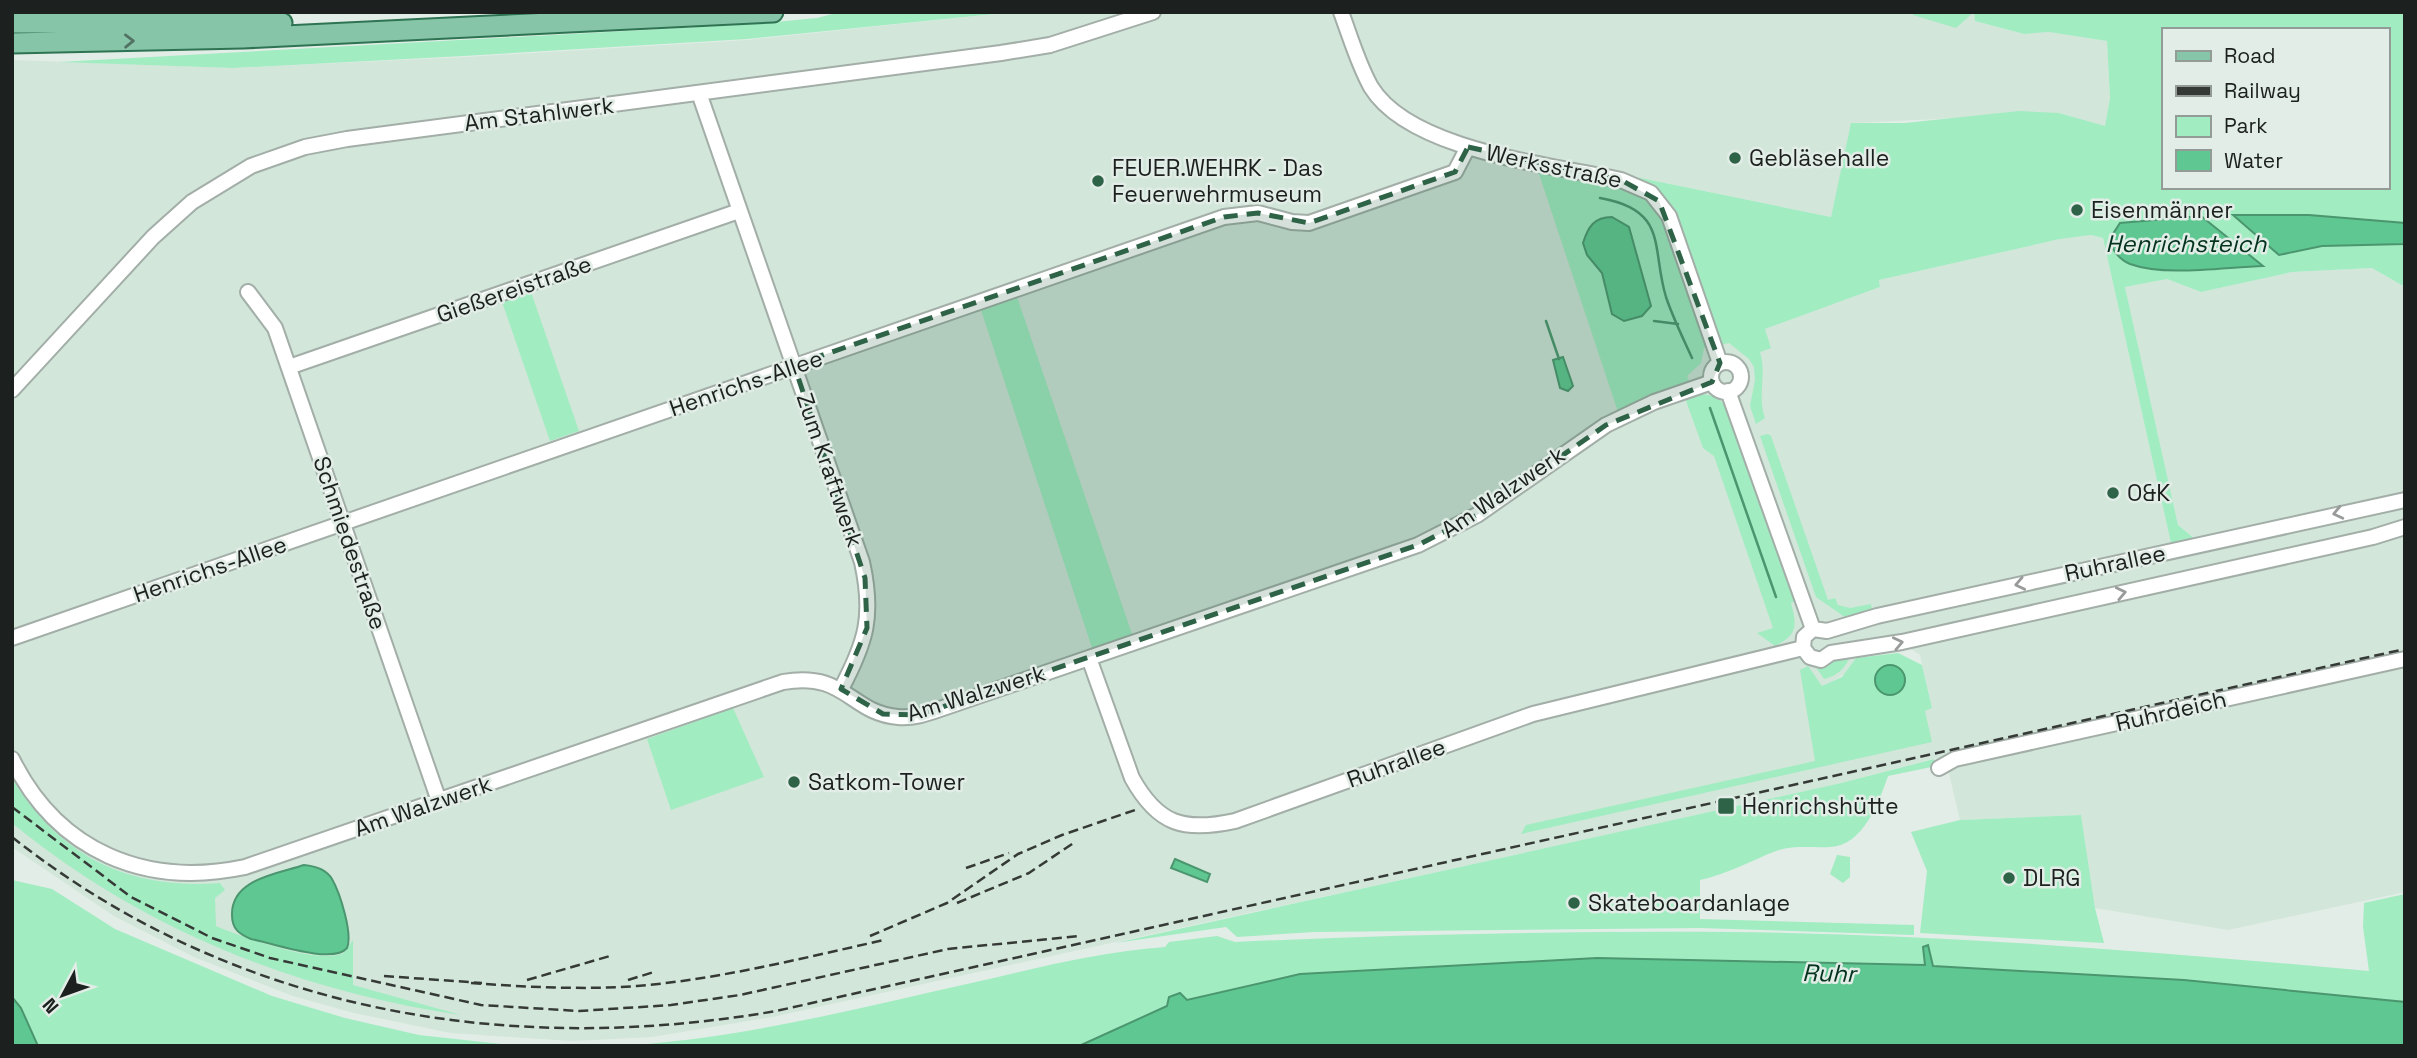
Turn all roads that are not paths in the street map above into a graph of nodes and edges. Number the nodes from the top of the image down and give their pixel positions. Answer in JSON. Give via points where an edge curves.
{"nodes":[{"id":1,"x":94,"y":12,"type":"edge"},
{"id":2,"x":514,"y":12,"type":"edge"},
{"id":3,"x":773,"y":12,"type":"edge"},
{"id":4,"x":1153,"y":12,"type":"edge"},
{"id":5,"x":1340,"y":12,"type":"edge"},
{"id":6,"x":166,"y":22,"type":"junction"},
{"id":7,"x":12,"y":23,"type":"edge"},
{"id":8,"x":58,"y":23,"type":"edge"},
{"id":9,"x":12,"y":43,"type":"edge"},
{"id":10,"x":699,"y":93,"type":"junction"},
{"id":11,"x":1468,"y":147,"type":"junction"},
{"id":12,"x":739,"y":211,"type":"junction"},
{"id":13,"x":248,"y":292,"type":"dead end"},
{"id":14,"x":1720,"y":363,"type":"junction"},
{"id":15,"x":794,"y":365,"type":"junction"},
{"id":16,"x":289,"y":367,"type":"junction"},
{"id":17,"x":1712,"y":382,"type":"junction"},
{"id":18,"x":12,"y":390,"type":"edge"},
{"id":19,"x":1728,"y":391,"type":"junction"},
{"id":20,"x":2405,"y":500,"type":"edge"},
{"id":21,"x":2405,"y":520,"type":"edge"},
{"id":22,"x":343,"y":523,"type":"junction"},
{"id":23,"x":2405,"y":527,"type":"edge"},
{"id":24,"x":1820,"y":630,"type":"junction"},
{"id":25,"x":12,"y":638,"type":"edge"},
{"id":26,"x":1803,"y":648,"type":"junction"},
{"id":27,"x":1831,"y":653,"type":"junction"},
{"id":28,"x":1089,"y":658,"type":"junction"},
{"id":29,"x":2405,"y":659,"type":"edge"},
{"id":30,"x":841,"y":690,"type":"junction"},
{"id":31,"x":12,"y":759,"type":"edge"},
{"id":32,"x":1939,"y":768,"type":"dead end"},
{"id":33,"x":439,"y":801,"type":"junction"}],
"edges":[{"from":1,"to":6,"type":"main road"},
{"from":2,"to":6,"type":"main road","via":[[244,24]]},
{"from":8,"to":3,"type":"main road","one_way":true,"via":[[243,38]]},
{"from":4,"to":10,"type":"street","name":"Am Stahlwerk","via":[[1049,45]]},
{"from":5,"to":11,"type":"street","name":"Werksstraße","via":[[1371,87],[1390,109],[1423,130]]},
{"from":6,"to":8,"type":"main road"},
{"from":7,"to":8,"type":"main road"},
{"from":8,"to":9,"type":"main road"},
{"from":10,"to":12,"type":"street","name":"Zum Kraftwerk"},
{"from":10,"to":18,"type":"street","name":"Am Stahlwerk","via":[[347,139],[305,147],[251,166],[217,184],[169,221]]},
{"from":11,"to":14,"type":"street","name":"Werksstraße","via":[[1621,180],[1651,193],[1672,225]]},
{"from":11,"to":15,"type":"street","name":"Henrichs-Allee","via":[[1455,172],[1309,223],[1258,213],[1224,216]]},
{"from":12,"to":15,"type":"street","name":"Zum Kraftwerk"},
{"from":12,"to":16,"type":"street","name":"Gießereistraße"},
{"from":13,"to":16,"type":"street","name":"Schmiedestraße","via":[[275,328]]},
{"from":14,"to":17,"type":"street","via":[[1712,370]]},
{"from":14,"to":19,"type":"street","name":"Werksstraße","via":[[1730,362],[1740,373],[1737,387]]},
{"from":15,"to":22,"type":"street","name":"Henrichs-Allee"},
{"from":15,"to":30,"type":"street","name":"Zum Kraftwerk","via":[[865,578],[867,628]]},
{"from":16,"to":22,"type":"street","name":"Schmiedestraße"},
{"from":17,"to":19,"type":"street","via":[[1718,390]]},
{"from":17,"to":28,"type":"street","name":"Am Walzwerk","via":[[1606,425],[1477,515],[1418,545]]},
{"from":19,"to":24,"type":"street","name":"Werksstraße"},
{"from":20,"to":21,"type":"street","name":"Ruhrallee"},
{"from":20,"to":24,"type":"street","name":"Ruhrallee","one_way":true},
{"from":22,"to":25,"type":"street","name":"Henrichs-Allee"},
{"from":22,"to":33,"type":"street","name":"Schmiedestraße"},
{"from":27,"to":23,"type":"street","name":"Ruhrallee","one_way":true,"via":[[1902,642]]},
{"from":24,"to":26,"type":"street","via":[[1804,637]]},
{"from":24,"to":27,"type":"street","via":[[1834,642]]},
{"from":26,"to":27,"type":"street","name":"Ruhrallee","via":[[1815,660]]},
{"from":26,"to":28,"type":"street","name":"Ruhrallee","via":[[1533,714],[1235,821],[1206,827],[1172,821],[1142,797]]},
{"from":28,"to":30,"type":"street","name":"Am Walzwerk","via":[[901,718],[883,714]]},
{"from":29,"to":32,"type":"street","name":"Ruhrdeich","via":[[1955,759]]},
{"from":30,"to":33,"type":"street","name":"Am Walzwerk","via":[[812,678],[783,682]]},
{"from":31,"to":33,"type":"street","name":"Am Walzwerk","via":[[41,805],[77,838],[133,866],[162,873],[193,875],[245,867]]}]}
